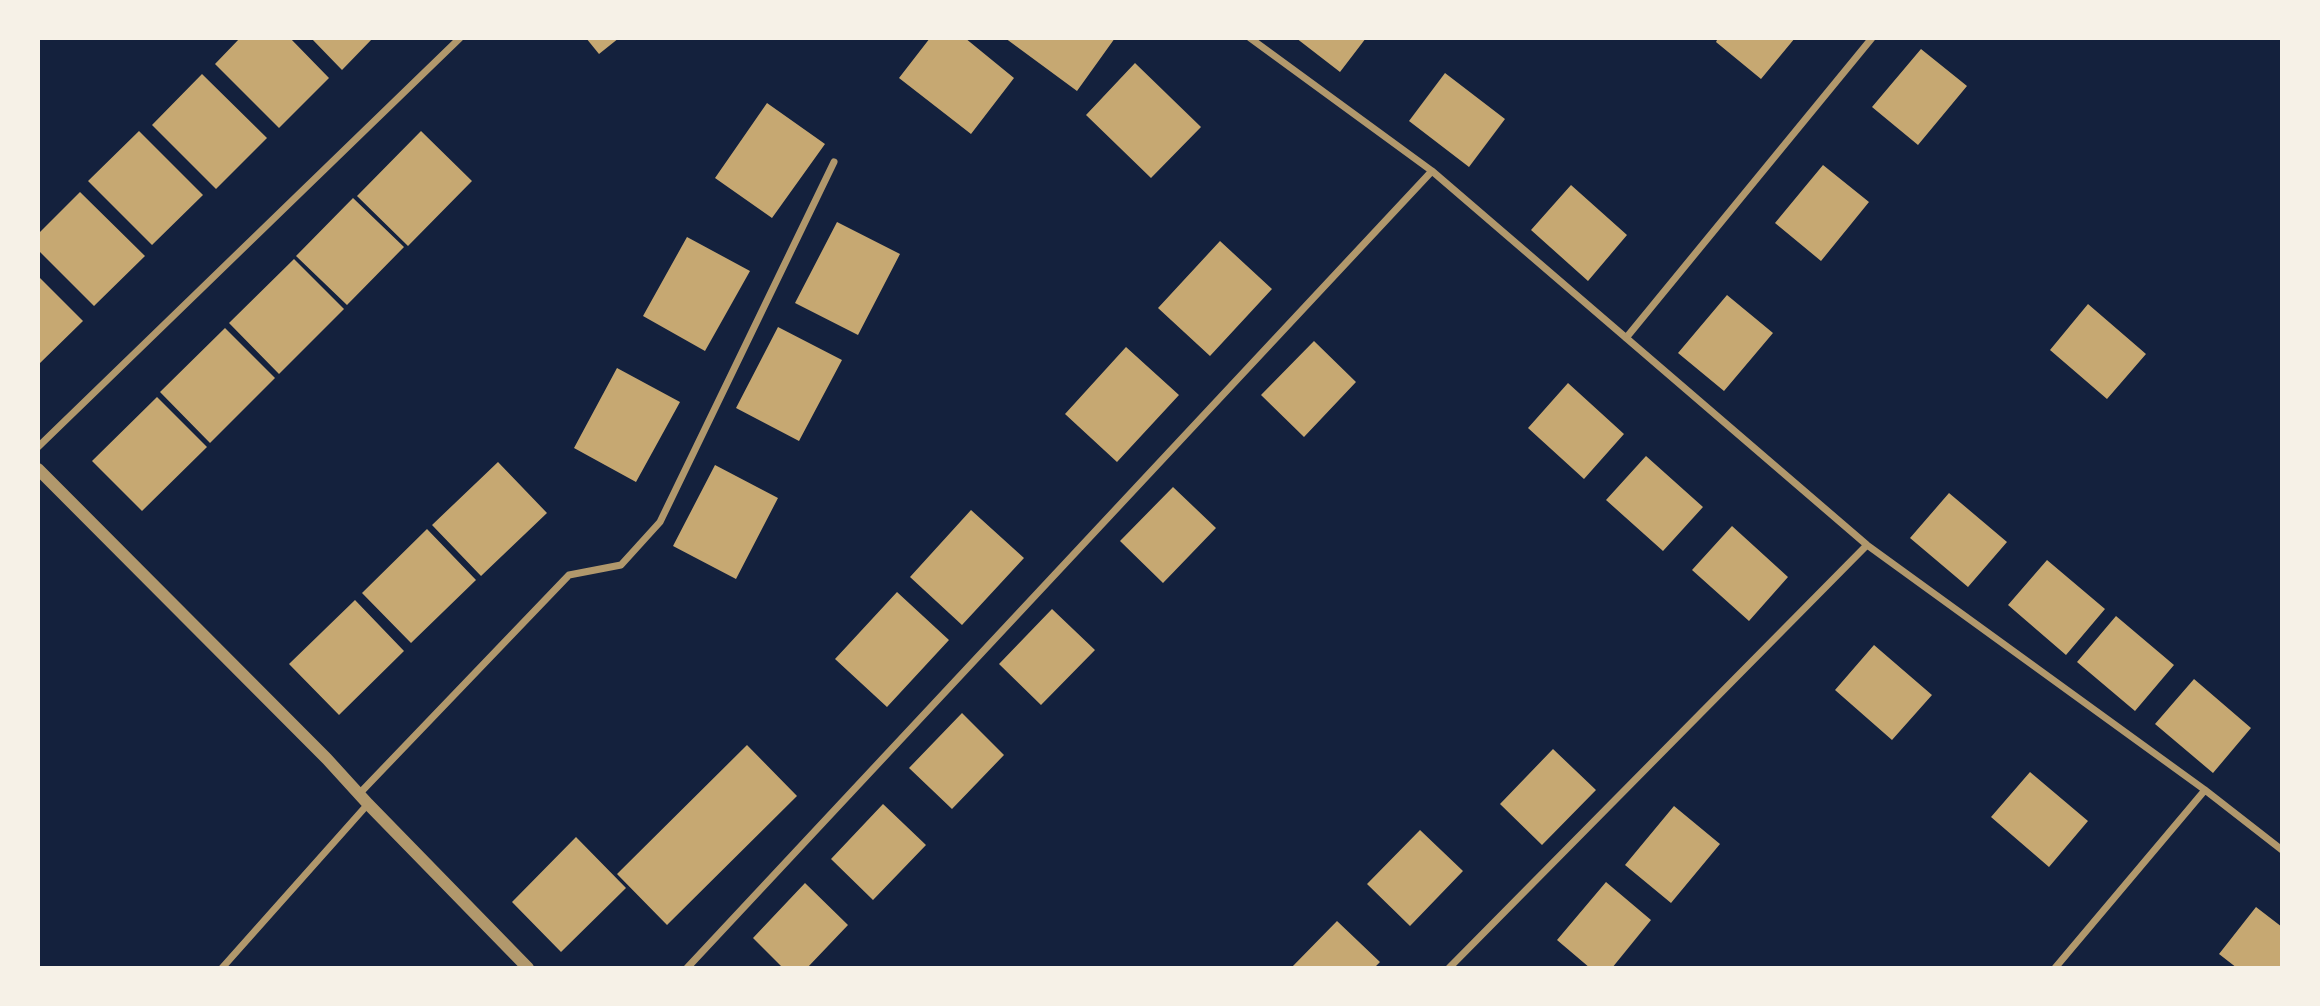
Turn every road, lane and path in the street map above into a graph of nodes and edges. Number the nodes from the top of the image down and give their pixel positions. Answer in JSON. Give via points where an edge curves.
{"nodes":[{"id":1,"x":460,"y":38,"type":"edge"},
{"id":2,"x":1250,"y":38,"type":"edge"},
{"id":3,"x":1872,"y":38,"type":"edge"},
{"id":4,"x":834,"y":162,"type":"dead end"},
{"id":5,"x":1432,"y":171,"type":"junction"},
{"id":6,"x":1626,"y":338,"type":"junction"},
{"id":7,"x":38,"y":447,"type":"edge"},
{"id":8,"x":38,"y":469,"type":"edge"},
{"id":9,"x":1867,"y":545,"type":"junction"},
{"id":10,"x":2206,"y":790,"type":"junction"},
{"id":11,"x":364,"y":799,"type":"junction"},
{"id":12,"x":2281,"y":850,"type":"edge"},
{"id":13,"x":222,"y":968,"type":"edge"},
{"id":14,"x":528,"y":968,"type":"edge"},
{"id":15,"x":688,"y":968,"type":"edge"},
{"id":16,"x":1448,"y":968,"type":"edge"},
{"id":17,"x":2056,"y":968,"type":"edge"}],
"edges":[{"from":1,"to":7,"type":"street"},
{"from":2,"to":5,"type":"street"},
{"from":3,"to":6,"type":"street"},
{"from":4,"to":11,"type":"street","via":[[660,522],[621,565],[569,575]]},
{"from":5,"to":6,"type":"street"},
{"from":5,"to":15,"type":"street"},
{"from":6,"to":9,"type":"street"},
{"from":8,"to":11,"type":"street"},
{"from":9,"to":10,"type":"street"},
{"from":9,"to":16,"type":"street"},
{"from":10,"to":12,"type":"street"},
{"from":10,"to":17,"type":"street"},
{"from":11,"to":13,"type":"street"},
{"from":11,"to":14,"type":"street"}]}
